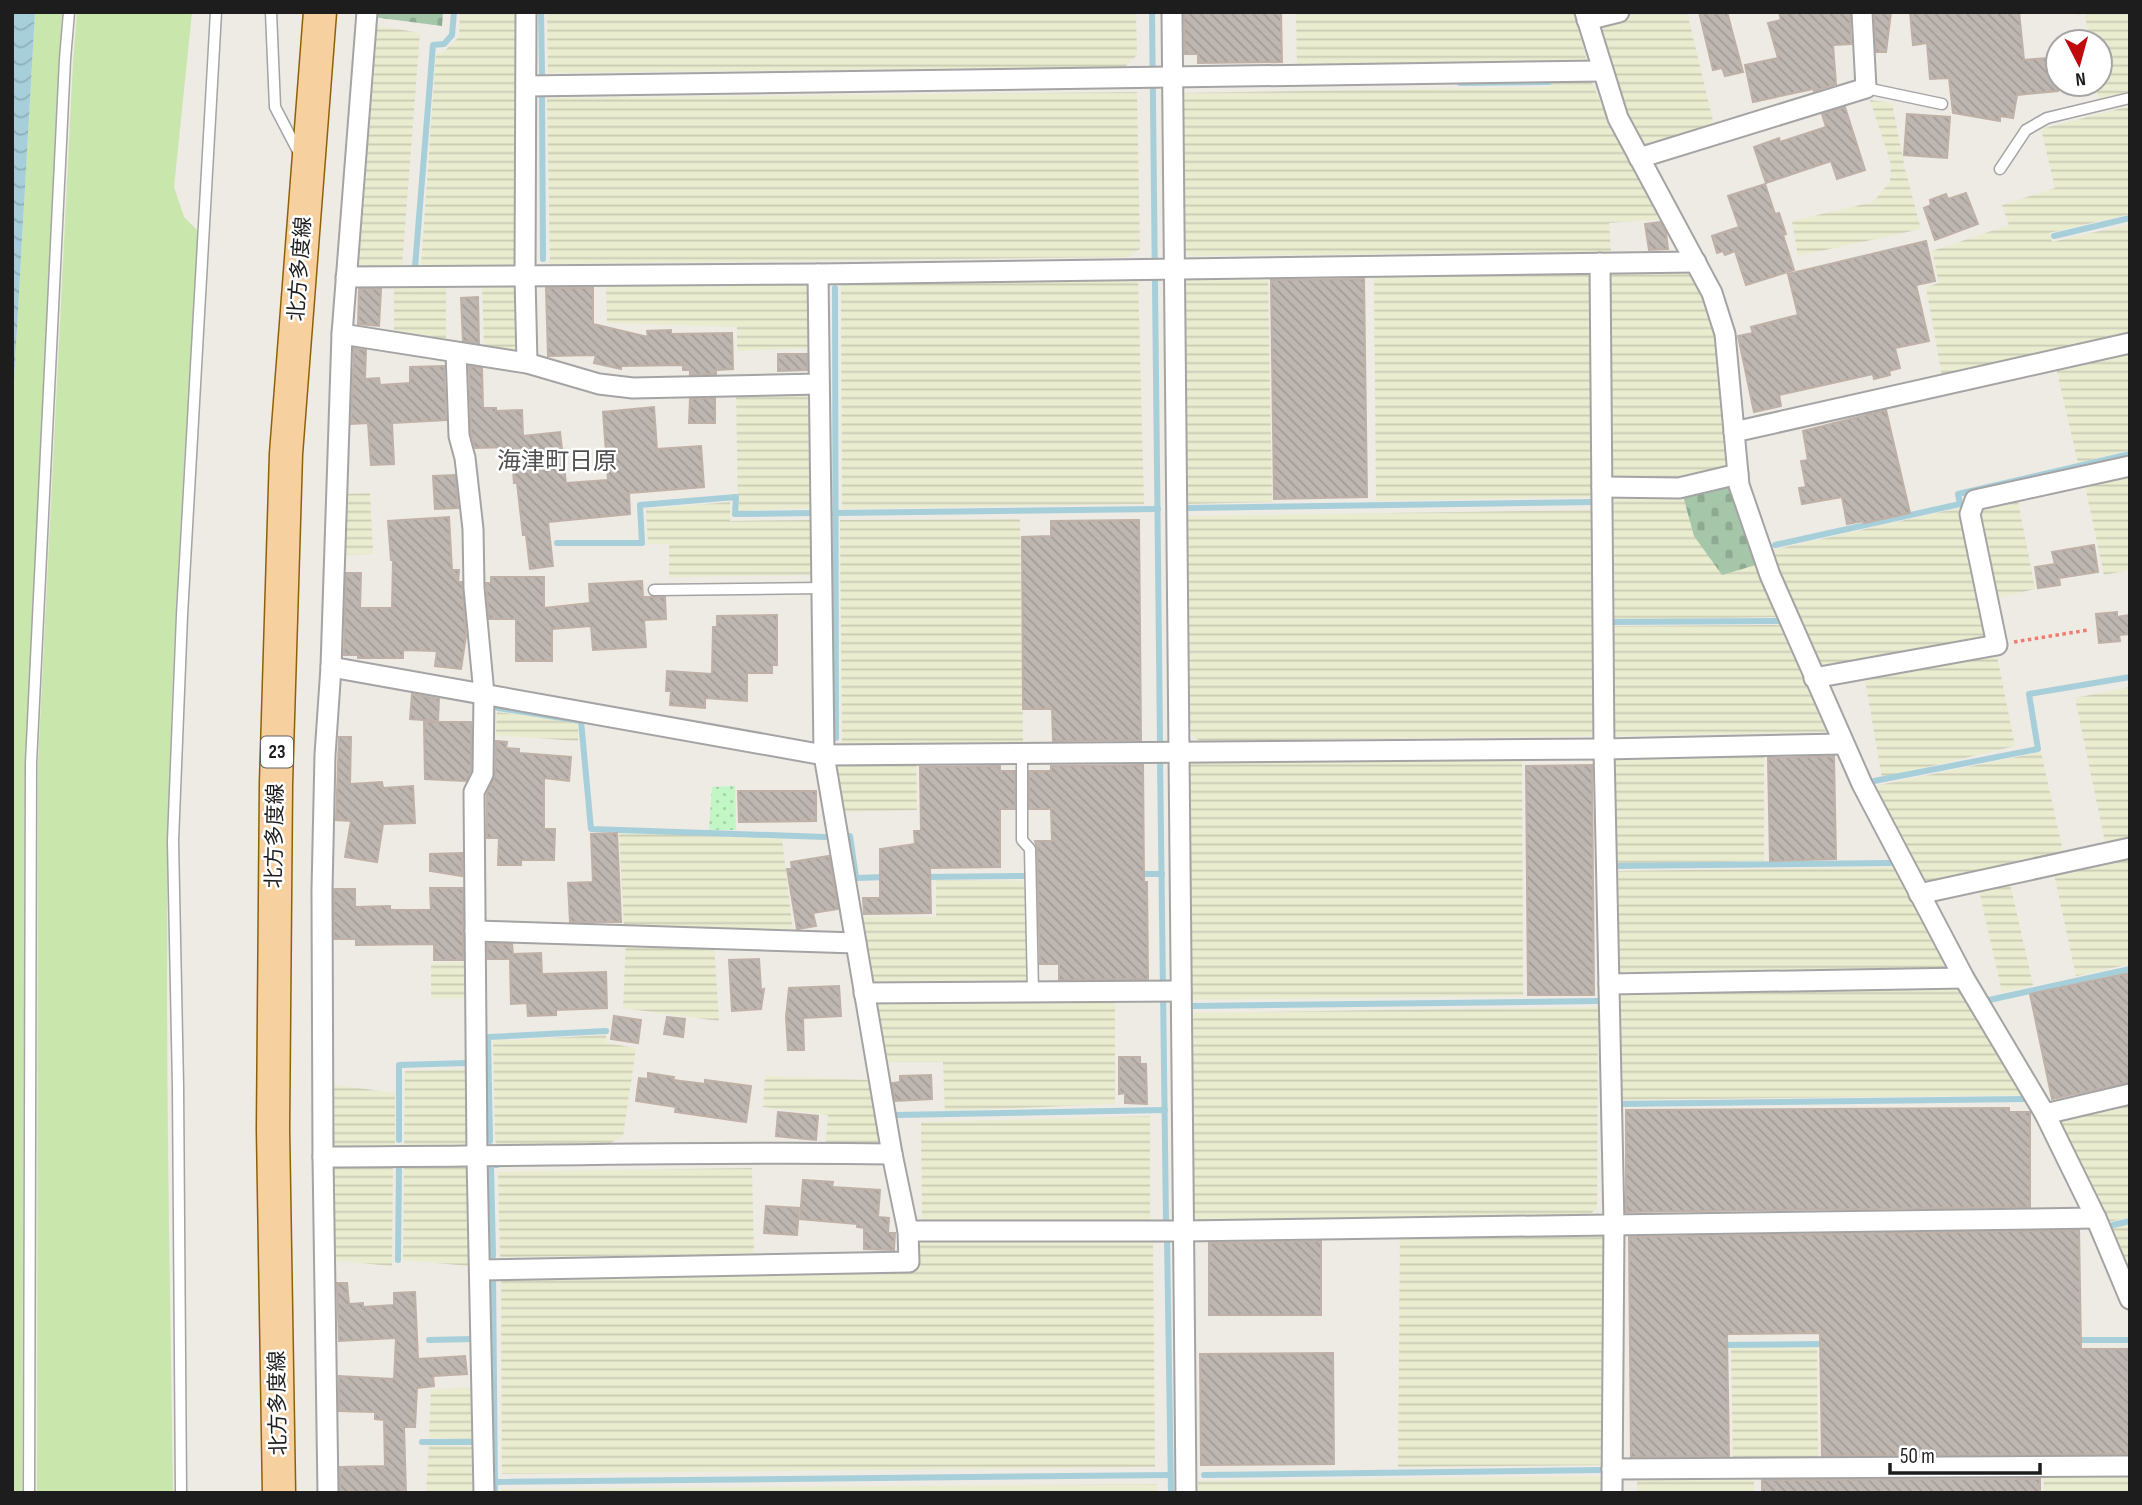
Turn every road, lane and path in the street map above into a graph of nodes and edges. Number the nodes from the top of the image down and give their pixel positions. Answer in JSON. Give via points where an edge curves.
{"nodes":[{"id":1,"x":69,"y":12,"type":"edge"},
{"id":2,"x":216,"y":12,"type":"edge"},
{"id":3,"x":271,"y":12,"type":"edge"},
{"id":4,"x":320,"y":12,"type":"edge"},
{"id":5,"x":367,"y":12,"type":"edge"},
{"id":6,"x":526,"y":12,"type":"edge"},
{"id":7,"x":1172,"y":12,"type":"edge"},
{"id":8,"x":1619,"y":12,"type":"edge"},
{"id":9,"x":1862,"y":12,"type":"edge"},
{"id":10,"x":1586,"y":16,"type":"edge"},
{"id":11,"x":1602,"y":71,"type":"junction"},
{"id":12,"x":1168,"y":77,"type":"junction"},
{"id":13,"x":527,"y":86,"type":"junction"},
{"id":14,"x":1866,"y":88,"type":"junction"},
{"id":15,"x":2130,"y":98,"type":"edge"},
{"id":16,"x":1942,"y":104,"type":"dead end"},
{"id":17,"x":1639,"y":159,"type":"junction"},
{"id":18,"x":307,"y":168,"type":"junction"},
{"id":19,"x":2000,"y":169,"type":"dead end"},
{"id":20,"x":1696,"y":262,"type":"junction"},
{"id":21,"x":1600,"y":264,"type":"junction"},
{"id":22,"x":1160,"y":270,"type":"junction"},
{"id":23,"x":818,"y":274,"type":"junction"},
{"id":24,"x":345,"y":276,"type":"junction"},
{"id":25,"x":525,"y":276,"type":"junction"},
{"id":26,"x":342,"y":334,"type":"junction"},
{"id":27,"x":2130,"y":342,"type":"edge"},
{"id":28,"x":456,"y":353,"type":"junction"},
{"id":29,"x":527,"y":363,"type":"junction"},
{"id":30,"x":819,"y":384,"type":"junction"},
{"id":31,"x":1734,"y":432,"type":"junction"},
{"id":32,"x":2130,"y":466,"type":"edge"},
{"id":33,"x":1738,"y":474,"type":"junction"},
{"id":34,"x":1602,"y":487,"type":"junction"},
{"id":35,"x":822,"y":588,"type":"junction"},
{"id":36,"x":654,"y":590,"type":"dead end"},
{"id":37,"x":2088,"y":630,"type":"dead end"},
{"id":38,"x":1997,"y":645,"type":"junction"},
{"id":39,"x":331,"y":667,"type":"junction"},
{"id":40,"x":1814,"y":678,"type":"junction"},
{"id":41,"x":484,"y":694,"type":"junction"},
{"id":42,"x":1842,"y":744,"type":"junction"},
{"id":43,"x":1604,"y":749,"type":"junction"},
{"id":44,"x":1177,"y":752,"type":"junction"},
{"id":45,"x":1022,"y":753,"type":"junction"},
{"id":46,"x":824,"y":755,"type":"junction"},
{"id":47,"x":2130,"y":848,"type":"edge"},
{"id":48,"x":1919,"y":894,"type":"junction"},
{"id":49,"x":475,"y":931,"type":"junction"},
{"id":50,"x":856,"y":943,"type":"junction"},
{"id":51,"x":1964,"y":978,"type":"junction"},
{"id":52,"x":1609,"y":984,"type":"junction"},
{"id":53,"x":1177,"y":991,"type":"junction"},
{"id":54,"x":1033,"y":992,"type":"junction"},
{"id":55,"x":864,"y":993,"type":"junction"},
{"id":56,"x":2130,"y":1094,"type":"edge"},
{"id":57,"x":2045,"y":1114,"type":"junction"},
{"id":58,"x":892,"y":1154,"type":"junction"},
{"id":59,"x":323,"y":1157,"type":"junction"},
{"id":60,"x":477,"y":1157,"type":"junction"},
{"id":61,"x":2096,"y":1218,"type":"junction"},
{"id":62,"x":1614,"y":1224,"type":"junction"},
{"id":63,"x":908,"y":1231,"type":"junction"},
{"id":64,"x":1183,"y":1231,"type":"junction"},
{"id":65,"x":480,"y":1269,"type":"junction"},
{"id":66,"x":2130,"y":1299,"type":"edge"},
{"id":67,"x":2130,"y":1466,"type":"edge"},
{"id":68,"x":1612,"y":1469,"type":"junction"},
{"id":69,"x":29,"y":1493,"type":"edge"},
{"id":70,"x":181,"y":1493,"type":"edge"},
{"id":71,"x":279,"y":1493,"type":"edge"},
{"id":72,"x":328,"y":1493,"type":"edge"},
{"id":73,"x":484,"y":1493,"type":"edge"},
{"id":74,"x":1186,"y":1493,"type":"edge"},
{"id":75,"x":1612,"y":1493,"type":"edge"}],
"edges":[{"from":1,"to":69,"type":"lane","via":[[31,763]]},
{"from":2,"to":70,"type":"lane","via":[[173,841]]},
{"from":3,"to":18,"type":"lane","via":[[275,107]]},
{"from":4,"to":18,"type":"main road","name":"北方多度線","number":"23"},
{"from":5,"to":24,"type":"street"},
{"from":6,"to":13,"type":"street"},
{"from":7,"to":12,"type":"street"},
{"from":8,"to":10,"type":"street"},
{"from":9,"to":14,"type":"street"},
{"from":10,"to":11,"type":"street"},
{"from":11,"to":12,"type":"street"},
{"from":11,"to":17,"type":"street"},
{"from":12,"to":13,"type":"street"},
{"from":12,"to":22,"type":"street"},
{"from":13,"to":25,"type":"street"},
{"from":14,"to":16,"type":"lane"},
{"from":14,"to":17,"type":"street"},
{"from":15,"to":19,"type":"lane","via":[[2047,118],[2026,130]]},
{"from":17,"to":20,"type":"street"},
{"from":18,"to":71,"type":"main road","name":"北方多度線","number":"23","via":[[286,454],[276,784],[273,1129]]},
{"from":20,"to":21,"type":"street"},
{"from":20,"to":31,"type":"street","via":[[1725,334]]},
{"from":21,"to":22,"type":"street"},
{"from":21,"to":34,"type":"street"},
{"from":22,"to":23,"type":"street"},
{"from":22,"to":44,"type":"street"},
{"from":23,"to":25,"type":"street"},
{"from":23,"to":30,"type":"street"},
{"from":24,"to":25,"type":"street"},
{"from":24,"to":26,"type":"street"},
{"from":25,"to":29,"type":"street"},
{"from":26,"to":28,"type":"street"},
{"from":26,"to":39,"type":"street"},
{"from":27,"to":31,"type":"street"},
{"from":28,"to":29,"type":"street"},
{"from":28,"to":41,"type":"street","via":[[459,436],[473,529]]},
{"from":29,"to":30,"type":"street","via":[[599,384],[633,388]]},
{"from":30,"to":35,"type":"street"},
{"from":31,"to":33,"type":"street"},
{"from":32,"to":38,"type":"street","via":[[1975,499],[1970,514]]},
{"from":33,"to":34,"type":"street","via":[[1679,488]]},
{"from":33,"to":40,"type":"street","via":[[1770,575]]},
{"from":34,"to":43,"type":"street"},
{"from":35,"to":36,"type":"lane"},
{"from":35,"to":46,"type":"street"},
{"from":37,"to":38,"type":"path"},
{"from":38,"to":40,"type":"street"},
{"from":39,"to":41,"type":"street"},
{"from":39,"to":59,"type":"street","via":[[322,890]]},
{"from":40,"to":42,"type":"street"},
{"from":41,"to":46,"type":"street"},
{"from":41,"to":49,"type":"street","via":[[483,774],[474,792]]},
{"from":42,"to":43,"type":"street"},
{"from":42,"to":48,"type":"street"},
{"from":43,"to":44,"type":"street"},
{"from":43,"to":52,"type":"street"},
{"from":44,"to":45,"type":"street"},
{"from":44,"to":53,"type":"street"},
{"from":45,"to":46,"type":"street"},
{"from":45,"to":54,"type":"lane","via":[[1022,840],[1030,849]]},
{"from":46,"to":50,"type":"street"},
{"from":47,"to":48,"type":"street"},
{"from":48,"to":51,"type":"street"},
{"from":49,"to":50,"type":"street"},
{"from":49,"to":60,"type":"street"},
{"from":50,"to":55,"type":"street"},
{"from":51,"to":52,"type":"street"},
{"from":51,"to":57,"type":"street"},
{"from":52,"to":62,"type":"street"},
{"from":53,"to":54,"type":"street"},
{"from":53,"to":64,"type":"street"},
{"from":54,"to":55,"type":"street"},
{"from":55,"to":58,"type":"street"},
{"from":56,"to":57,"type":"street"},
{"from":57,"to":61,"type":"street"},
{"from":58,"to":60,"type":"street"},
{"from":58,"to":63,"type":"street"},
{"from":59,"to":60,"type":"street"},
{"from":59,"to":72,"type":"street"},
{"from":60,"to":65,"type":"street"},
{"from":61,"to":62,"type":"street"},
{"from":61,"to":66,"type":"street"},
{"from":62,"to":64,"type":"street"},
{"from":62,"to":68,"type":"street"},
{"from":63,"to":64,"type":"street"},
{"from":63,"to":65,"type":"street","via":[[909,1262]]},
{"from":64,"to":74,"type":"street"},
{"from":65,"to":73,"type":"street"},
{"from":67,"to":68,"type":"street"},
{"from":68,"to":75,"type":"street"}]}
